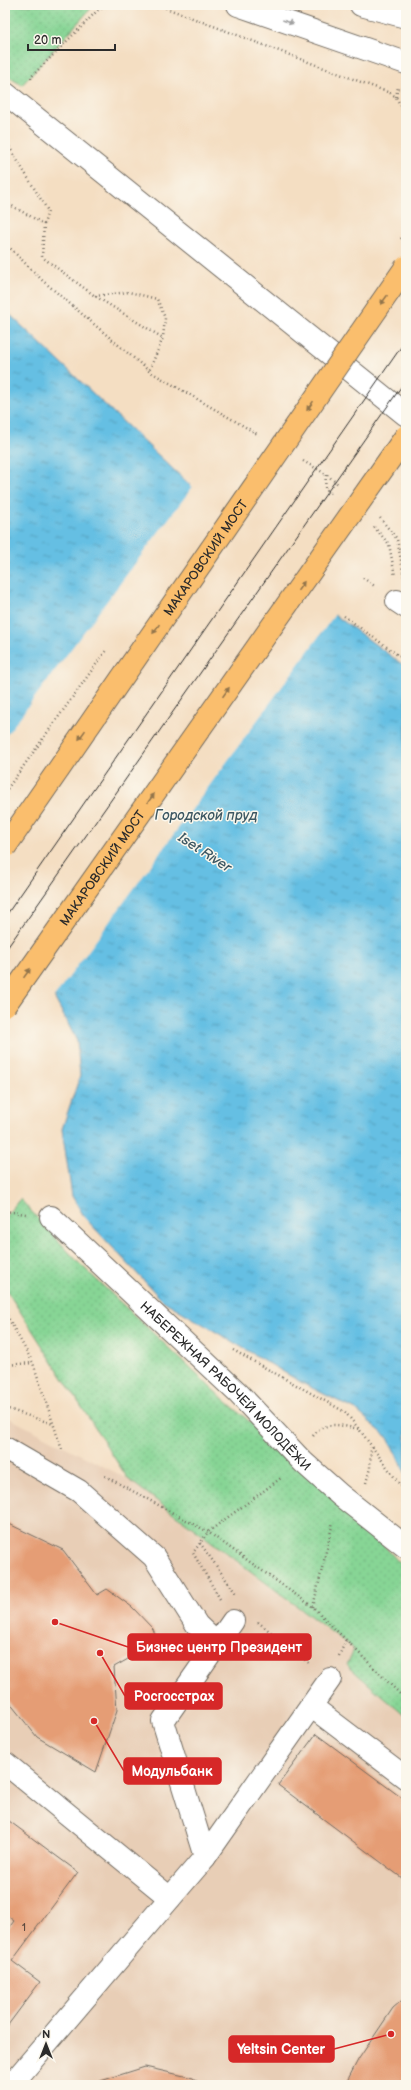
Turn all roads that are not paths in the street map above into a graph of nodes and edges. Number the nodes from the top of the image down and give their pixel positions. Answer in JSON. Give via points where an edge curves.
{"nodes":[{"id":1,"x":238,"y":5,"type":"edge"},
{"id":2,"x":361,"y":5,"type":"edge"},
{"id":3,"x":406,"y":17,"type":"edge"},
{"id":4,"x":405,"y":64,"type":"edge"},
{"id":5,"x":5,"y":93,"type":"edge"},
{"id":6,"x":406,"y":268,"type":"edge"},
{"id":7,"x":406,"y":415,"type":"edge"},
{"id":8,"x":406,"y":436,"type":"edge"},
{"id":9,"x":5,"y":847,"type":"edge"},
{"id":10,"x":5,"y":1005,"type":"edge"},
{"id":11,"x":51,"y":1217,"type":"dead end"},
{"id":12,"x":5,"y":1448,"type":"edge"},
{"id":13,"x":406,"y":1547,"type":"edge"},
{"id":14,"x":233,"y":1620,"type":"road end"},
{"id":15,"x":217,"y":1644,"type":"junction"},
{"id":16,"x":330,"y":1679,"type":"dead end"},
{"id":17,"x":311,"y":1706,"type":"junction"},
{"id":18,"x":5,"y":1763,"type":"edge"},
{"id":19,"x":406,"y":1778,"type":"edge"},
{"id":20,"x":205,"y":1857,"type":"junction"},
{"id":21,"x":170,"y":1898,"type":"junction"},
{"id":22,"x":11,"y":2085,"type":"edge"}],
"edges":[{"from":1,"to":4,"type":"street","one_way":true},
{"from":2,"to":3,"type":"street"},
{"from":5,"to":7,"type":"street"},
{"from":6,"to":9,"type":"main road","name":"МАКАРОВСКИЙ МОСТ","one_way":true,"bridge":true},
{"from":10,"to":8,"type":"main road","name":"МАКАРОВСКИЙ МОСТ","one_way":true,"bridge":true},
{"from":11,"to":13,"type":"street","name":"НАБЕРЕЖНАЯ РАБОЧЕЙ МОЛОДЁЖИ","via":[[238,1394],[303,1462],[343,1498]]},
{"from":12,"to":15,"type":"street","via":[[79,1491],[154,1557],[197,1625]]},
{"from":14,"to":15,"type":"street"},
{"from":15,"to":20,"type":"street","via":[[163,1721]]},
{"from":16,"to":17,"type":"street"},
{"from":17,"to":19,"type":"street"},
{"from":17,"to":20,"type":"street"},
{"from":18,"to":21,"type":"street"},
{"from":20,"to":21,"type":"street"},
{"from":21,"to":22,"type":"street"}]}
